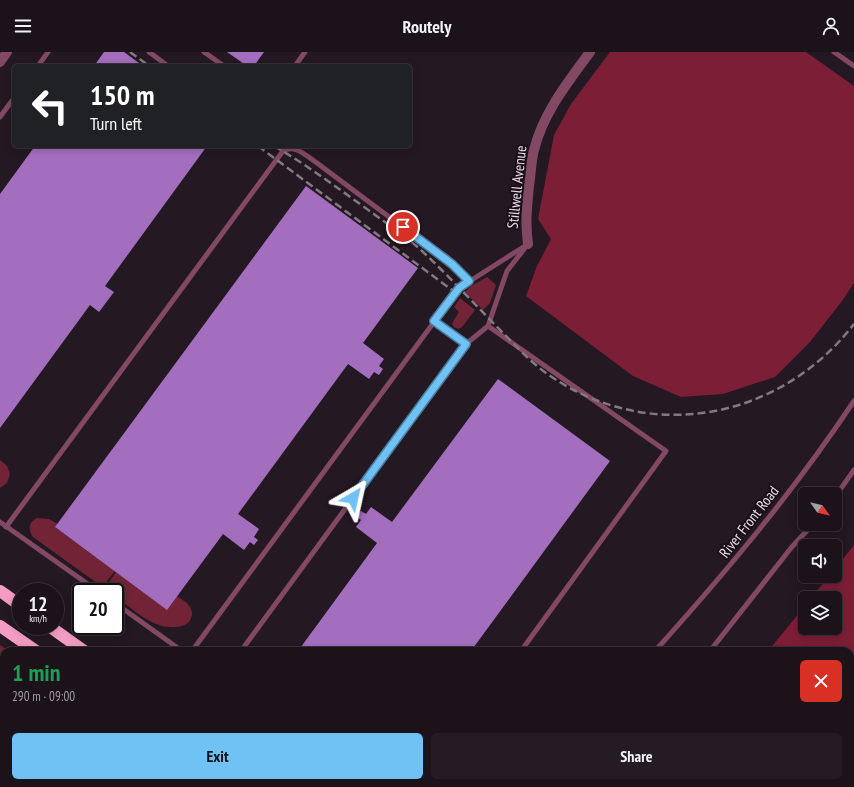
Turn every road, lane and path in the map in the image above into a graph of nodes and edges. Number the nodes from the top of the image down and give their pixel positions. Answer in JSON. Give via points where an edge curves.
{"nodes":[{"id":1,"x":7,"y":52,"type":"edge"},
{"id":2,"x":48,"y":52,"type":"edge"},
{"id":3,"x":149,"y":52,"type":"edge"},
{"id":4,"x":204,"y":52,"type":"edge"},
{"id":5,"x":305,"y":52,"type":"edge"},
{"id":6,"x":590,"y":52,"type":"edge"},
{"id":7,"x":834,"y":52,"type":"edge"},
{"id":8,"x":0,"y":62,"type":"edge"},
{"id":9,"x":39,"y":64,"type":"edge"},
{"id":10,"x":165,"y":64,"type":"edge"},
{"id":11,"x":221,"y":64,"type":"edge"},
{"id":12,"x":296,"y":64,"type":"edge"},
{"id":13,"x":854,"y":66,"type":"edge"},
{"id":14,"x":12,"y":101,"type":"edge"},
{"id":15,"x":0,"y":117,"type":"edge"},
{"id":16,"x":283,"y":148,"type":"edge"},
{"id":17,"x":289,"y":148,"type":"edge"},
{"id":18,"x":528,"y":244,"type":"junction"},
{"id":19,"x":469,"y":281,"type":"junction"},
{"id":20,"x":434,"y":321,"type":"junction"},
{"id":21,"x":488,"y":326,"type":"junction"},
{"id":22,"x":466,"y":344,"type":"junction"},
{"id":23,"x":854,"y":401,"type":"edge"},
{"id":24,"x":854,"y":470,"type":"edge"},
{"id":25,"x":842,"y":487,"type":"edge"},
{"id":26,"x":0,"y":522,"type":"edge"},
{"id":27,"x":6,"y":527,"type":"junction"},
{"id":28,"x":807,"y":531,"type":"edge"},
{"id":29,"x":86,"y":583,"type":"edge"},
{"id":30,"x":0,"y":591,"type":"edge"},
{"id":31,"x":12,"y":600,"type":"edge"},
{"id":32,"x":124,"y":609,"type":"edge"},
{"id":33,"x":0,"y":626,"type":"edge"},
{"id":34,"x":62,"y":635,"type":"edge"},
{"id":35,"x":30,"y":647,"type":"edge"},
{"id":36,"x":78,"y":647,"type":"edge"},
{"id":37,"x":176,"y":647,"type":"edge"},
{"id":38,"x":195,"y":647,"type":"edge"},
{"id":39,"x":244,"y":647,"type":"edge"},
{"id":40,"x":524,"y":647,"type":"edge"},
{"id":41,"x":659,"y":647,"type":"edge"},
{"id":42,"x":713,"y":647,"type":"edge"}],
"edges":[{"from":1,"to":8,"type":"street"},
{"from":2,"to":9,"type":"lane"},
{"from":3,"to":10,"type":"lane"},
{"from":4,"to":11,"type":"lane"},
{"from":5,"to":12,"type":"lane"},
{"from":6,"to":18,"type":"street","name":"Stillwell Avenue","via":[[564,87],[540,131],[534,150],[526,210]]},
{"from":7,"to":13,"type":"lane"},
{"from":14,"to":15,"type":"lane"},
{"from":16,"to":27,"type":"lane"},
{"from":17,"to":19,"type":"lane","via":[[317,163],[452,264]]},
{"from":18,"to":19,"type":"lane"},
{"from":18,"to":21,"type":"lane","via":[[508,271]]},
{"from":19,"to":20,"type":"lane","via":[[459,288]]},
{"from":20,"to":22,"type":"lane"},
{"from":20,"to":38,"type":"lane"},
{"from":21,"to":22,"type":"lane"},
{"from":21,"to":40,"type":"lane","via":[[666,451]]},
{"from":22,"to":39,"type":"lane"},
{"from":23,"to":41,"type":"lane","name":"River Front Road","via":[[758,532]]},
{"from":24,"to":25,"type":"lane"},
{"from":26,"to":27,"type":"lane"},
{"from":27,"to":29,"type":"lane"},
{"from":28,"to":42,"type":"lane"},
{"from":30,"to":31,"type":"highway"},
{"from":32,"to":37,"type":"lane"},
{"from":33,"to":35,"type":"highway"},
{"from":34,"to":36,"type":"highway"}]}
